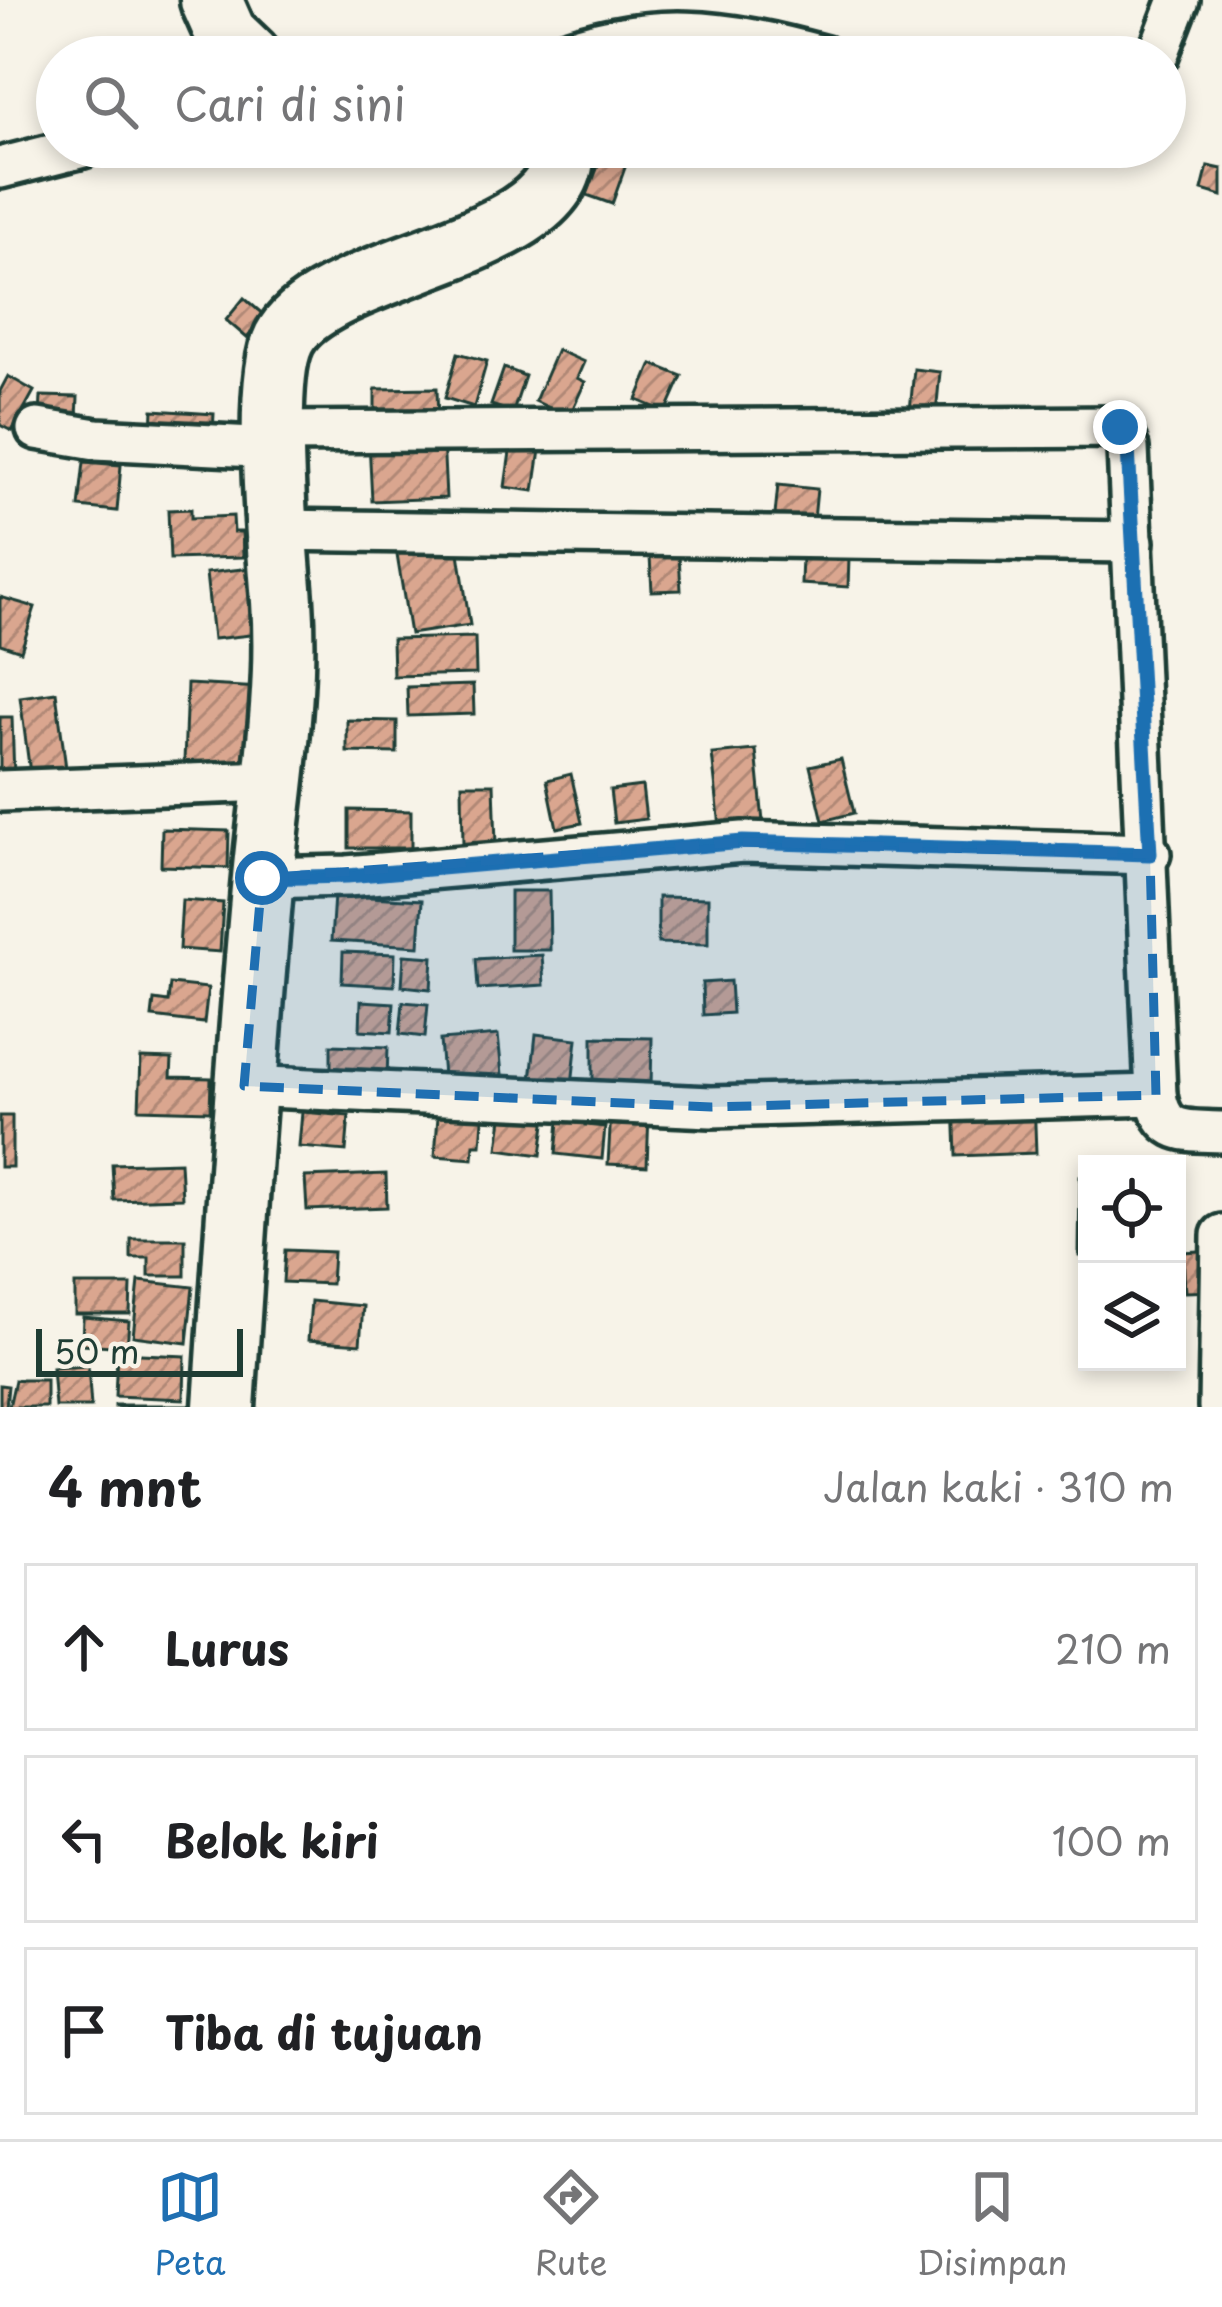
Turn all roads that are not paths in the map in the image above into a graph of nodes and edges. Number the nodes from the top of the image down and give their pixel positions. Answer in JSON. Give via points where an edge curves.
{"nodes":[{"id":1,"x":212,"y":0,"type":"edge"},
{"id":2,"x":1179,"y":0,"type":"edge"},
{"id":3,"x":228,"y":36,"type":"edge"},
{"id":4,"x":618,"y":36,"type":"edge"},
{"id":5,"x":736,"y":36,"type":"edge"},
{"id":6,"x":1165,"y":36,"type":"edge"},
{"id":7,"x":36,"y":159,"type":"edge"},
{"id":8,"x":0,"y":168,"type":"edge"},
{"id":9,"x":560,"y":168,"type":"edge"},
{"id":10,"x":37,"y":429,"type":"dead end"},
{"id":11,"x":276,"y":440,"type":"junction"},
{"id":12,"x":274,"y":530,"type":"junction"},
{"id":13,"x":1133,"y":542,"type":"junction"},
{"id":14,"x":272,"y":781,"type":"junction"},
{"id":15,"x":0,"y":791,"type":"edge"},
{"id":16,"x":1150,"y":854,"type":"junction"},
{"id":17,"x":262,"y":878,"type":"junction"},
{"id":18,"x":244,"y":1086,"type":"junction"},
{"id":19,"x":1156,"y":1095,"type":"junction"},
{"id":20,"x":1222,"y":1132,"type":"edge"},
{"id":21,"x":1222,"y":1235,"type":"edge"},
{"id":22,"x":224,"y":1407,"type":"edge"},
{"id":23,"x":1219,"y":1407,"type":"edge"}],
"edges":[{"from":1,"to":3,"type":"highway"},
{"from":2,"to":6,"type":"street"},
{"from":4,"to":5,"type":"street","via":[[664,29]]},
{"from":7,"to":8,"type":"street"},
{"from":9,"to":11,"type":"highway","via":[[548,189],[482,239],[345,291],[298,322],[277,367]]},
{"from":10,"to":11,"type":"street","via":[[96,439]]},
{"from":11,"to":12,"type":"highway"},
{"from":11,"to":13,"type":"street","via":[[1111,423],[1128,448]]},
{"from":12,"to":13,"type":"street"},
{"from":12,"to":14,"type":"highway","via":[[285,683]]},
{"from":13,"to":16,"type":"street"},
{"from":14,"to":15,"type":"street"},
{"from":14,"to":17,"type":"highway"},
{"from":16,"to":17,"type":"street","via":[[743,842]]},
{"from":16,"to":19,"type":"street"},
{"from":17,"to":18,"type":"highway"},
{"from":18,"to":19,"type":"street","via":[[711,1107]]},
{"from":18,"to":22,"type":"highway"},
{"from":19,"to":20,"type":"street","via":[[1173,1130]]},
{"from":21,"to":23,"type":"street"}]}
